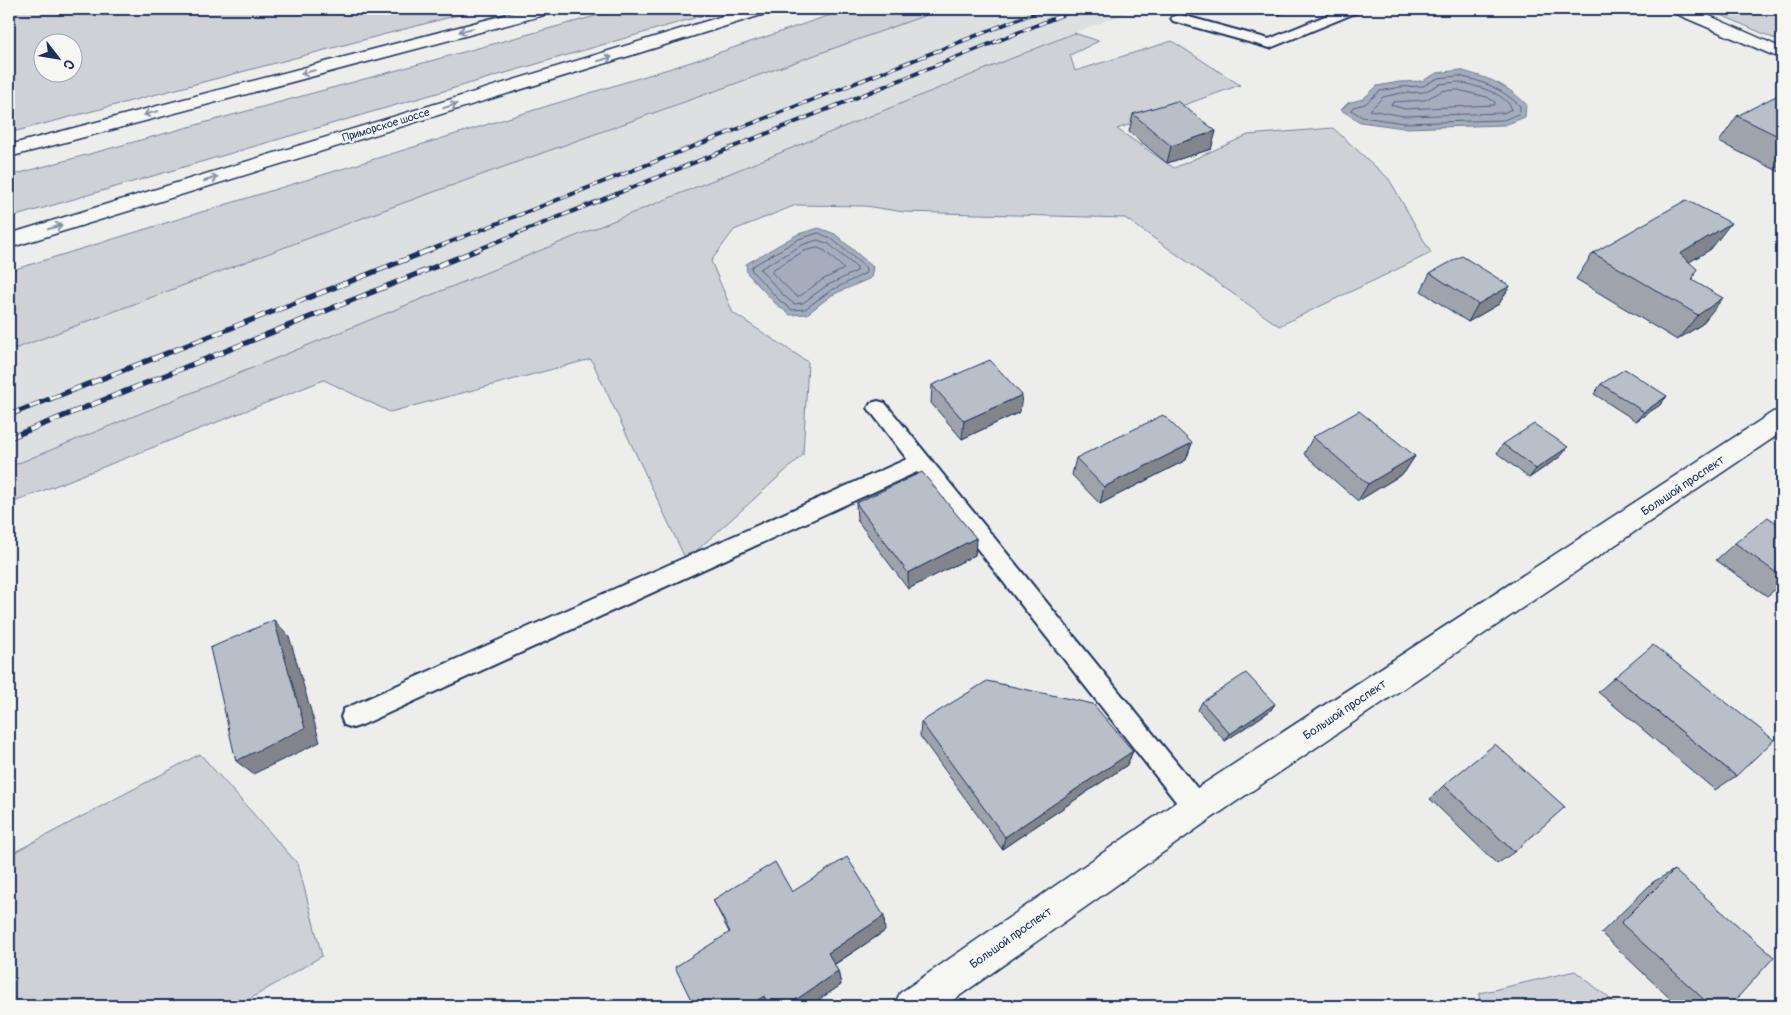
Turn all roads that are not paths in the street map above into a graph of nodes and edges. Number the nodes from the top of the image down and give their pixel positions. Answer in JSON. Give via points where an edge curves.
{"nodes":[{"id":1,"x":546,"y":9,"type":"edge"},
{"id":2,"x":762,"y":9,"type":"edge"},
{"id":3,"x":1353,"y":9,"type":"edge"},
{"id":4,"x":1680,"y":9,"type":"edge"},
{"id":5,"x":1178,"y":18,"type":"dead end"},
{"id":6,"x":1782,"y":54,"type":"edge"},
{"id":7,"x":9,"y":151,"type":"edge"},
{"id":8,"x":9,"y":241,"type":"edge"},
{"id":9,"x":878,"y":408,"type":"dead end"},
{"id":10,"x":1782,"y":419,"type":"edge"},
{"id":11,"x":921,"y":461,"type":"junction"},
{"id":12,"x":353,"y":717,"type":"dead end"},
{"id":13,"x":1197,"y":808,"type":"junction"},
{"id":14,"x":913,"y":1006,"type":"edge"}],
"edges":[{"from":1,"to":7,"type":"main road","one_way":true},
{"from":8,"to":2,"type":"main road","name":"Приморское шоссе","one_way":true},
{"from":3,"to":5,"type":"lane","via":[[1270,44]]},
{"from":4,"to":6,"type":"main road"},
{"from":9,"to":11,"type":"lane"},
{"from":10,"to":13,"type":"main road","name":"Большой проспект"},
{"from":11,"to":12,"type":"lane"},
{"from":11,"to":13,"type":"lane"},
{"from":13,"to":14,"type":"main road","name":"Большой проспект"}]}
